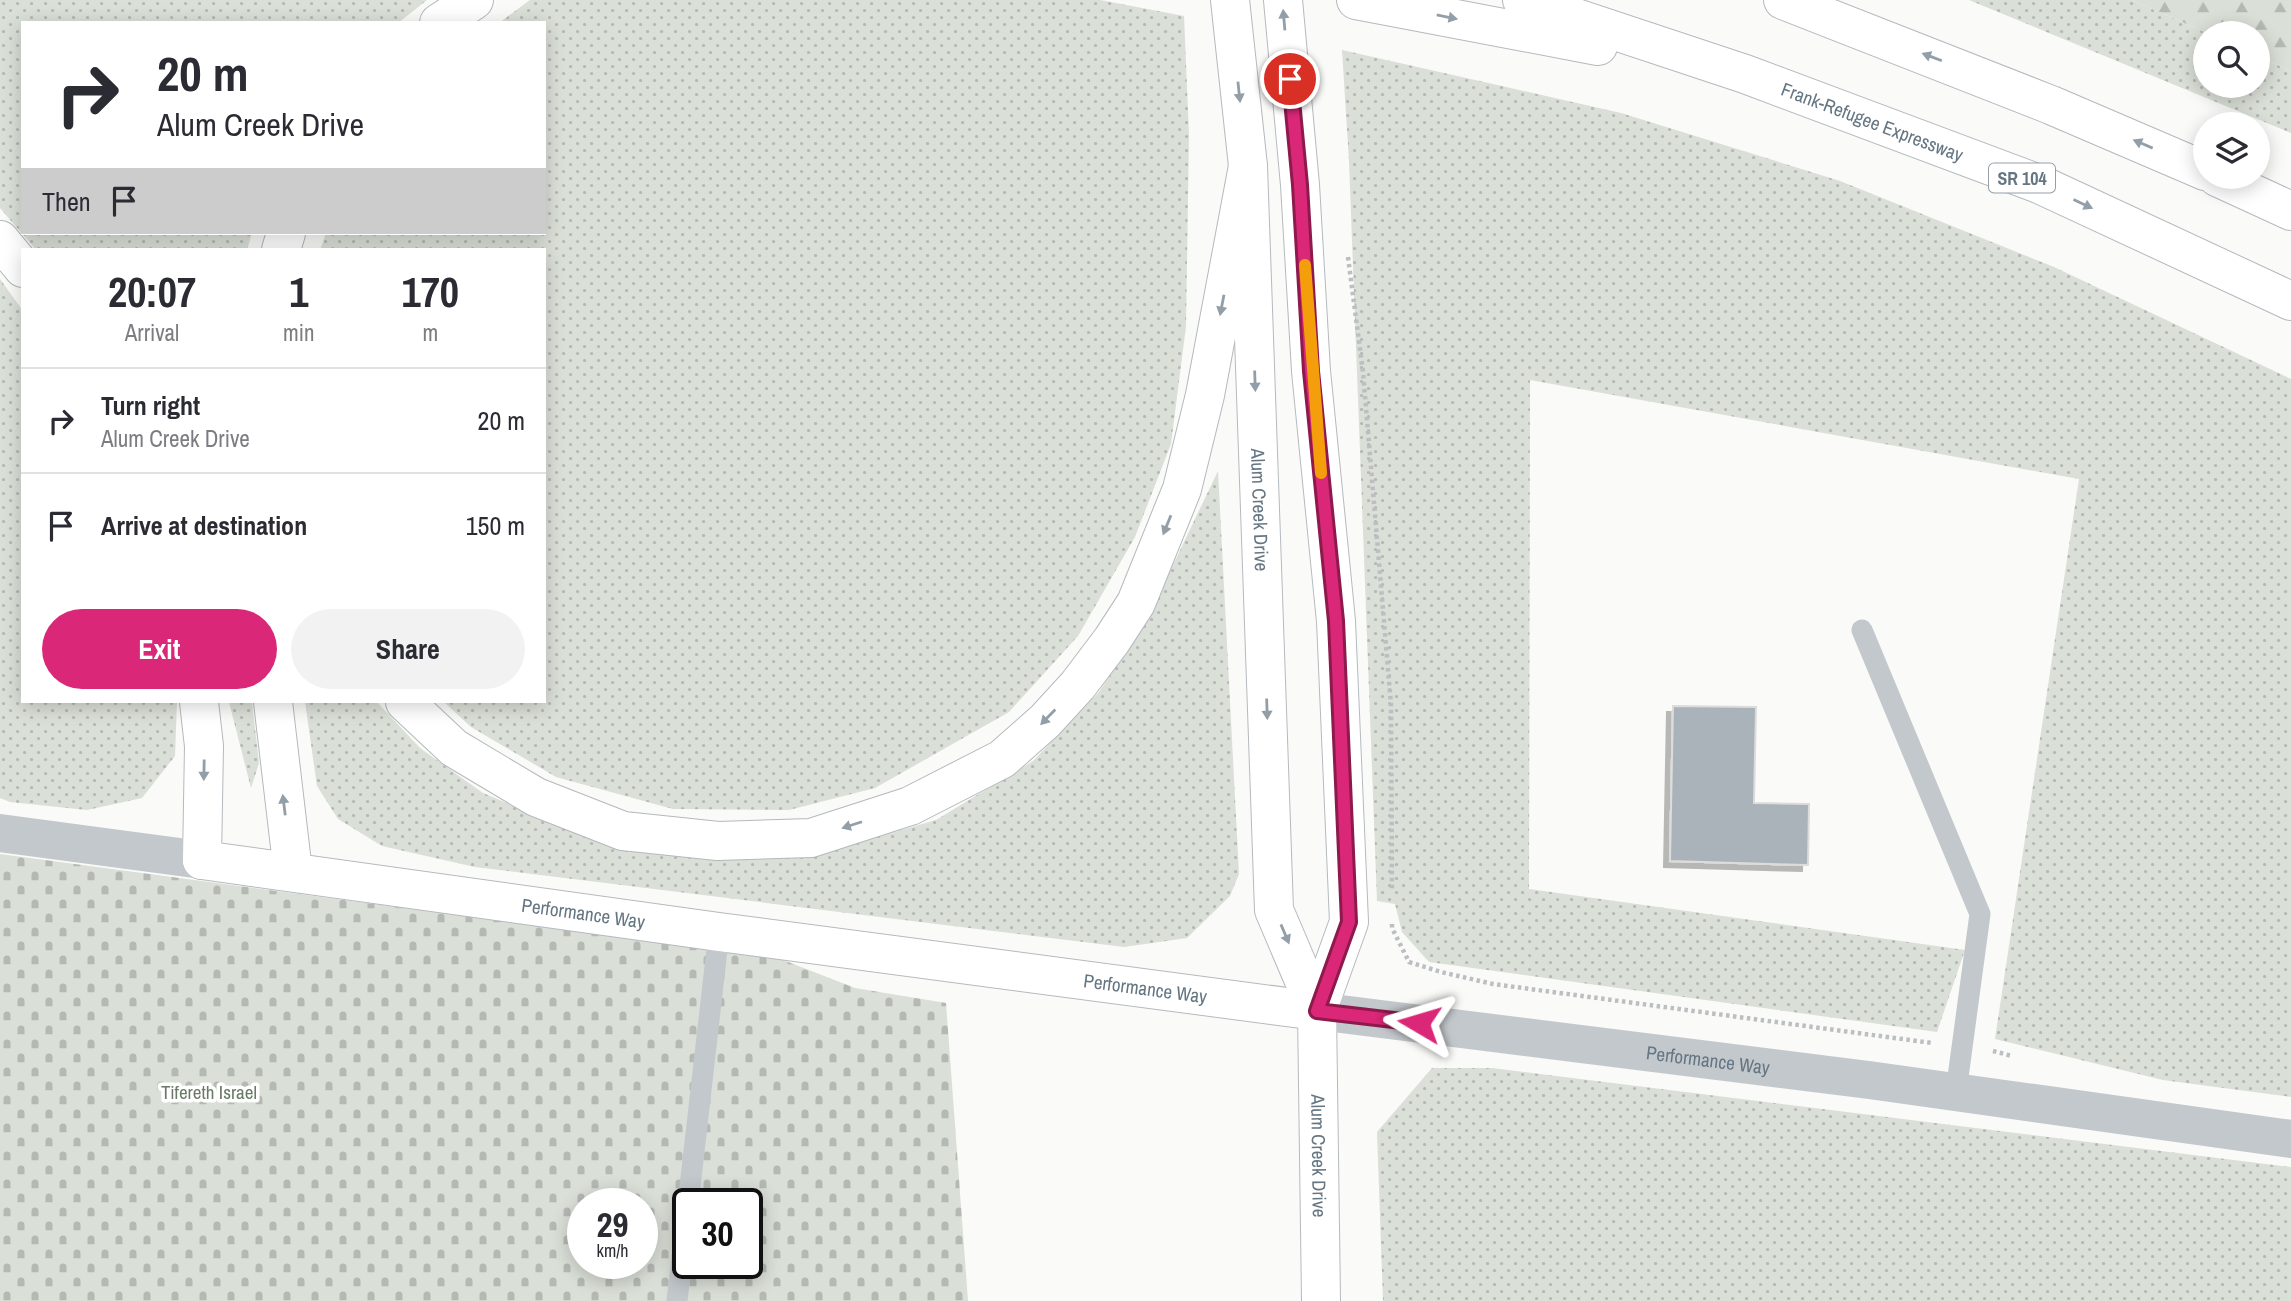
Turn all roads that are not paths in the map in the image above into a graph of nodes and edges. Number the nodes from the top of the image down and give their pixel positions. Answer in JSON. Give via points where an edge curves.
{"nodes":[{"id":1,"x":474,"y":0,"type":"edge"},
{"id":2,"x":1230,"y":0,"type":"edge"},
{"id":3,"x":1283,"y":0,"type":"edge"},
{"id":4,"x":1356,"y":0,"type":"edge"},
{"id":5,"x":1522,"y":0,"type":"edge"},
{"id":6,"x":1783,"y":0,"type":"edge"},
{"id":7,"x":442,"y":21,"type":"edge"},
{"id":8,"x":1745,"y":75,"type":"junction"},
{"id":9,"x":1248,"y":166,"type":"junction"},
{"id":10,"x":2193,"y":166,"type":"edge"},
{"id":11,"x":2243,"y":189,"type":"edge"},
{"id":12,"x":2291,"y":211,"type":"edge"},
{"id":13,"x":0,"y":240,"type":"edge"},
{"id":14,"x":21,"y":266,"type":"edge"},
{"id":15,"x":2291,"y":301,"type":"edge"},
{"id":16,"x":1861,"y":630,"type":"dead end"},
{"id":17,"x":199,"y":703,"type":"edge"},
{"id":18,"x":273,"y":703,"type":"edge"},
{"id":19,"x":406,"y":703,"type":"edge"},
{"id":20,"x":0,"y":833,"type":"edge"},
{"id":21,"x":202,"y":860,"type":"junction"},
{"id":22,"x":293,"y":872,"type":"junction"},
{"id":23,"x":719,"y":932,"type":"junction"},
{"id":24,"x":1317,"y":1011,"type":"junction"},
{"id":25,"x":1956,"y":1092,"type":"junction"},
{"id":26,"x":2291,"y":1139,"type":"edge"},
{"id":27,"x":690,"y":1188,"type":"edge"},
{"id":28,"x":680,"y":1279,"type":"edge"},
{"id":29,"x":677,"y":1301,"type":"edge"},
{"id":30,"x":1321,"y":1301,"type":"edge"}],
"edges":[{"from":1,"to":7,"type":"main road"},
{"from":2,"to":9,"type":"main road","name":"Alum Creek Drive","one_way":true},
{"from":24,"to":3,"type":"main road","name":"Alum Creek Drive","one_way":true,"via":[[1349,922],[1337,634],[1311,371]]},
{"from":4,"to":8,"type":"main road","one_way":true},
{"from":5,"to":8,"type":"main road","name":"Frank-Refugee Expressway","number":"SR 104"},
{"from":10,"to":6,"type":"main road","one_way":true},
{"from":8,"to":15,"type":"main road","name":"Frank-Refugee Expressway","number":"SR 104","one_way":true,"via":[[2039,184]]},
{"from":9,"to":19,"type":"main road","one_way":true,"via":[[1205,395],[1182,489],[1136,603],[1078,685],[1002,759],[910,806],[811,838],[718,841],[623,831],[537,797],[454,748]]},
{"from":9,"to":24,"type":"main road","name":"Alum Creek Drive","one_way":true,"via":[[1274,910]]},
{"from":11,"to":12,"type":"main road"},
{"from":13,"to":14,"type":"main road"},
{"from":16,"to":25,"type":"lane","via":[[1980,915]]},
{"from":17,"to":21,"type":"main road","one_way":true,"via":[[204,746]]},
{"from":22,"to":18,"type":"main road","one_way":true},
{"from":20,"to":21,"type":"street","name":"Performance Way"},
{"from":21,"to":22,"type":"main road","name":"Performance Way"},
{"from":22,"to":23,"type":"main road","name":"Performance Way"},
{"from":23,"to":24,"type":"main road","name":"Performance Way"},
{"from":23,"to":27,"type":"lane"},
{"from":24,"to":25,"type":"street","name":"Performance Way"},
{"from":24,"to":30,"type":"main road","name":"Alum Creek Drive"},
{"from":25,"to":26,"type":"street","name":"Performance Way"},
{"from":28,"to":29,"type":"lane"}]}
